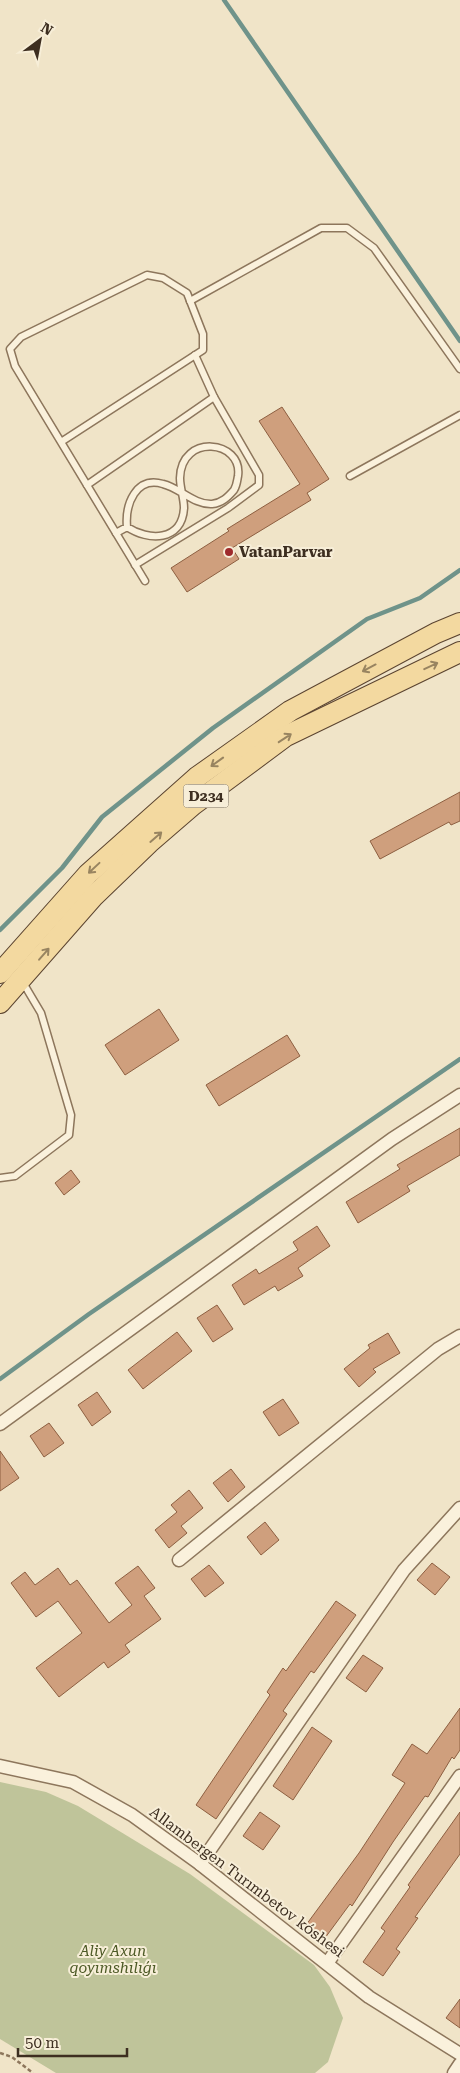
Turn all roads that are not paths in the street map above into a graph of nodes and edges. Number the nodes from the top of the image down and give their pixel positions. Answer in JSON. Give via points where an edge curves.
{"nodes":[{"id":1,"x":190,"y":301,"type":"junction"},
{"id":2,"x":195,"y":355,"type":"junction"},
{"id":3,"x":460,"y":369,"type":"edge"},
{"id":4,"x":214,"y":397,"type":"junction"},
{"id":5,"x":460,"y":415,"type":"edge"},
{"id":6,"x":61,"y":442,"type":"junction"},
{"id":7,"x":350,"y":476,"type":"dead end"},
{"id":8,"x":87,"y":485,"type":"junction"},
{"id":9,"x":182,"y":492,"type":"junction"},
{"id":10,"x":127,"y":526,"type":"junction"},
{"id":11,"x":116,"y":534,"type":"junction"},
{"id":12,"x":135,"y":565,"type":"junction"},
{"id":13,"x":145,"y":581,"type":"dead end"},
{"id":14,"x":460,"y":623,"type":"edge"},
{"id":15,"x":460,"y":652,"type":"edge"},
{"id":16,"x":0,"y":973,"type":"edge"},
{"id":17,"x":22,"y":980,"type":"junction"},
{"id":18,"x":0,"y":1003,"type":"edge"},
{"id":19,"x":460,"y":1095,"type":"edge"},
{"id":20,"x":0,"y":1178,"type":"edge"},
{"id":21,"x":460,"y":1336,"type":"edge"},
{"id":22,"x":0,"y":1424,"type":"edge"},
{"id":23,"x":460,"y":1508,"type":"edge"},
{"id":24,"x":179,"y":1560,"type":"dead end"},
{"id":25,"x":0,"y":1766,"type":"edge"},
{"id":26,"x":460,"y":1776,"type":"edge"},
{"id":27,"x":200,"y":1864,"type":"junction"},
{"id":28,"x":328,"y":1962,"type":"junction"},
{"id":29,"x":460,"y":2054,"type":"edge"},
{"id":30,"x":460,"y":2064,"type":"edge"},
{"id":31,"x":454,"y":2073,"type":"edge"}],
"edges":[{"from":1,"to":2,"type":"lane","via":[[203,334],[203,350]]},
{"from":1,"to":3,"type":"lane","via":[[321,228],[347,228],[374,248]]},
{"from":1,"to":6,"type":"lane","via":[[187,293],[163,278],[147,275],[22,337],[10,349],[15,366]]},
{"from":2,"to":4,"type":"lane"},
{"from":2,"to":6,"type":"lane"},
{"from":4,"to":8,"type":"lane"},
{"from":4,"to":12,"type":"lane","via":[[260,475],[259,484],[228,508]]},
{"from":5,"to":7,"type":"lane"},
{"from":6,"to":8,"type":"lane"},
{"from":8,"to":11,"type":"lane"},
{"from":9,"to":9,"type":"lane","via":[[182,465],[190,453],[202,446],[216,446],[232,456],[239,468],[237,486],[225,500],[212,504],[201,502]]},
{"from":9,"to":10,"type":"lane","via":[[155,481],[141,486],[130,497]]},
{"from":9,"to":10,"type":"lane","via":[[184,509],[178,525],[169,534],[153,538],[139,535]]},
{"from":10,"to":11,"type":"lane"},
{"from":11,"to":12,"type":"lane"},
{"from":12,"to":13,"type":"lane"},
{"from":14,"to":16,"type":"main road","number":"D234","one_way":true,"via":[[290,711],[197,777],[88,874]]},
{"from":17,"to":15,"type":"main road","number":"D234","one_way":true,"via":[[94,896],[193,805],[286,736]]},
{"from":17,"to":18,"type":"main road","number":"D234"},
{"from":17,"to":20,"type":"lane","via":[[42,1013],[71,1115],[69,1135],[15,1176]]},
{"from":19,"to":22,"type":"street","via":[[392,1139]]},
{"from":21,"to":24,"type":"street","via":[[438,1349]]},
{"from":23,"to":27,"type":"street","via":[[404,1570]]},
{"from":25,"to":27,"type":"street","name":"Allambergen Turımbetov kóshesi","via":[[73,1782],[132,1815]]},
{"from":26,"to":28,"type":"street"},
{"from":27,"to":28,"type":"street","name":"Allambergen Turımbetov kóshesi"},
{"from":28,"to":29,"type":"street","name":"Allambergen Turımbetov kóshesi","via":[[369,1997]]},
{"from":30,"to":31,"type":"street"}]}
